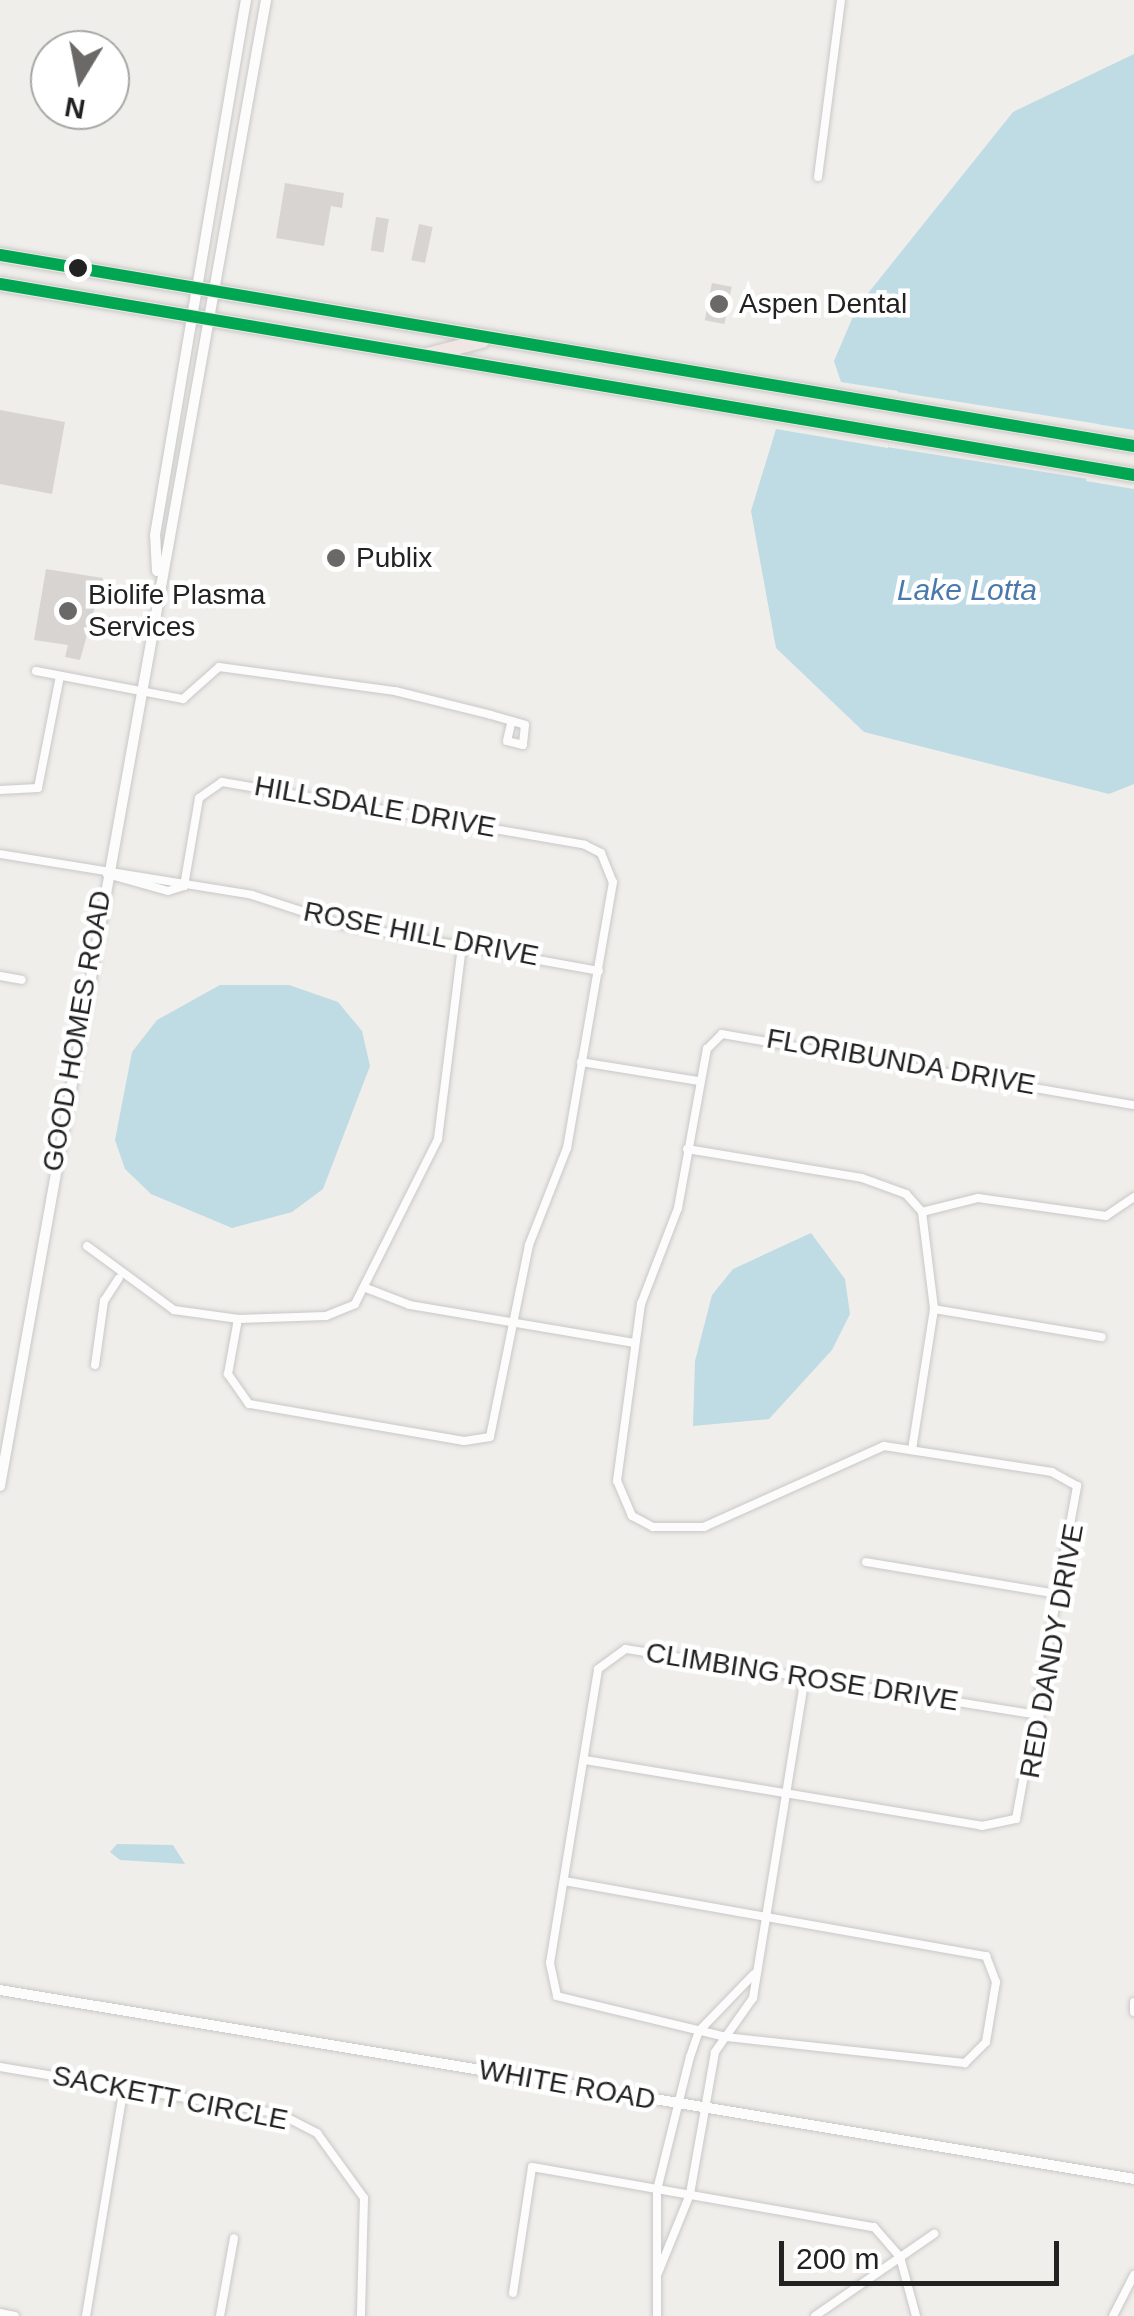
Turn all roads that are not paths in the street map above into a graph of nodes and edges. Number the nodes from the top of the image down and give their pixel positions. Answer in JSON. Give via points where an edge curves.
{"nodes":[{"id":1,"x":246,"y":0,"type":"edge"},
{"id":2,"x":266,"y":0,"type":"edge"},
{"id":3,"x":841,"y":0,"type":"edge"},
{"id":4,"x":818,"y":177,"type":"dead end"},
{"id":5,"x":0,"y":255,"type":"edge"},
{"id":6,"x":0,"y":284,"type":"edge"},
{"id":7,"x":198,"y":288,"type":"junction"},
{"id":8,"x":218,"y":292,"type":"junction"},
{"id":9,"x":194,"y":316,"type":"junction"},
{"id":10,"x":212,"y":319,"type":"junction"},
{"id":11,"x":498,"y":339,"type":"junction"},
{"id":12,"x":427,"y":356,"type":"junction"},
{"id":13,"x":770,"y":384,"type":"junction"},
{"id":14,"x":788,"y":388,"type":"junction"},
{"id":15,"x":766,"y":413,"type":"junction"},
{"id":16,"x":783,"y":416,"type":"junction"},
{"id":17,"x":1134,"y":446,"type":"edge"},
{"id":18,"x":1134,"y":474,"type":"edge"},
{"id":19,"x":157,"y":576,"type":"junction"},
{"id":20,"x":36,"y":671,"type":"dead end"},
{"id":21,"x":60,"y":676,"type":"junction"},
{"id":22,"x":137,"y":690,"type":"junction"},
{"id":23,"x":512,"y":724,"type":"dead end"},
{"id":24,"x":0,"y":790,"type":"edge"},
{"id":25,"x":0,"y":854,"type":"edge"},
{"id":26,"x":104,"y":872,"type":"junction"},
{"id":27,"x":184,"y":886,"type":"junction"},
{"id":28,"x":462,"y":945,"type":"junction"},
{"id":29,"x":599,"y":971,"type":"junction"},
{"id":30,"x":0,"y":976,"type":"edge"},
{"id":31,"x":22,"y":980,"type":"dead end"},
{"id":32,"x":581,"y":1062,"type":"junction"},
{"id":33,"x":698,"y":1081,"type":"junction"},
{"id":34,"x":1134,"y":1105,"type":"edge"},
{"id":35,"x":687,"y":1150,"type":"junction"},
{"id":36,"x":1134,"y":1197,"type":"edge"},
{"id":37,"x":922,"y":1212,"type":"junction"},
{"id":38,"x":87,"y":1246,"type":"dead end"},
{"id":39,"x":119,"y":1278,"type":"junction"},
{"id":40,"x":366,"y":1288,"type":"junction"},
{"id":41,"x":934,"y":1309,"type":"junction"},
{"id":42,"x":238,"y":1319,"type":"junction"},
{"id":43,"x":515,"y":1324,"type":"junction"},
{"id":44,"x":1102,"y":1337,"type":"dead end"},
{"id":45,"x":635,"y":1343,"type":"junction"},
{"id":46,"x":96,"y":1365,"type":"dead end"},
{"id":47,"x":6,"y":1420,"type":"edge"},
{"id":48,"x":912,"y":1450,"type":"junction"},
{"id":49,"x":0,"y":1486,"type":"edge"},
{"id":50,"x":866,"y":1562,"type":"dead end"},
{"id":51,"x":1062,"y":1594,"type":"junction"},
{"id":52,"x":805,"y":1678,"type":"junction"},
{"id":53,"x":1040,"y":1715,"type":"junction"},
{"id":54,"x":585,"y":1760,"type":"junction"},
{"id":55,"x":784,"y":1793,"type":"junction"},
{"id":56,"x":564,"y":1881,"type":"junction"},
{"id":57,"x":764,"y":1916,"type":"junction"},
{"id":58,"x":756,"y":1970,"type":"junction"},
{"id":59,"x":0,"y":1990,"type":"edge"},
{"id":60,"x":1134,"y":2002,"type":"edge"},
{"id":61,"x":1134,"y":2012,"type":"edge"},
{"id":62,"x":698,"y":2031,"type":"junction"},
{"id":63,"x":726,"y":2037,"type":"junction"},
{"id":64,"x":0,"y":2067,"type":"edge"},
{"id":65,"x":124,"y":2086,"type":"junction"},
{"id":66,"x":680,"y":2104,"type":"junction"},
{"id":67,"x":705,"y":2108,"type":"junction"},
{"id":68,"x":1134,"y":2179,"type":"edge"},
{"id":69,"x":657,"y":2190,"type":"junction"},
{"id":70,"x":690,"y":2194,"type":"junction"},
{"id":71,"x":934,"y":2234,"type":"dead end"},
{"id":72,"x":234,"y":2238,"type":"dead end"},
{"id":73,"x":900,"y":2257,"type":"junction"},
{"id":74,"x":658,"y":2273,"type":"junction"},
{"id":75,"x":1134,"y":2275,"type":"edge"},
{"id":76,"x":513,"y":2293,"type":"dead end"},
{"id":77,"x":0,"y":2313,"type":"edge"},
{"id":78,"x":15,"y":2316,"type":"edge"},
{"id":79,"x":86,"y":2316,"type":"edge"},
{"id":80,"x":220,"y":2316,"type":"edge"},
{"id":81,"x":361,"y":2316,"type":"edge"},
{"id":82,"x":658,"y":2316,"type":"edge"},
{"id":83,"x":815,"y":2316,"type":"edge"},
{"id":84,"x":916,"y":2316,"type":"edge"},
{"id":85,"x":1112,"y":2316,"type":"edge"}],
"edges":[{"from":1,"to":7,"type":"street","name":"GOOD HOMES ROAD"},
{"from":2,"to":8,"type":"street","name":"GOOD HOMES ROAD"},
{"from":3,"to":4,"type":"street"},
{"from":5,"to":7,"type":"highway"},
{"from":6,"to":9,"type":"highway"},
{"from":7,"to":8,"type":"highway"},
{"from":7,"to":9,"type":"street","name":"GOOD HOMES ROAD"},
{"from":8,"to":10,"type":"street","name":"GOOD HOMES ROAD"},
{"from":8,"to":11,"type":"highway"},
{"from":9,"to":10,"type":"highway"},
{"from":9,"to":19,"type":"street","name":"GOOD HOMES ROAD","via":[[156,535]]},
{"from":10,"to":12,"type":"highway"},
{"from":10,"to":19,"type":"street","name":"GOOD HOMES ROAD","via":[[174,538]]},
{"from":11,"to":12,"type":"highway"},
{"from":11,"to":13,"type":"highway"},
{"from":12,"to":15,"type":"highway"},
{"from":13,"to":14,"type":"highway"},
{"from":13,"to":15,"type":"highway"},
{"from":14,"to":16,"type":"highway"},
{"from":14,"to":17,"type":"highway"},
{"from":15,"to":16,"type":"highway"},
{"from":16,"to":18,"type":"highway"},
{"from":19,"to":22,"type":"street","name":"GOOD HOMES ROAD"},
{"from":20,"to":21,"type":"street"},
{"from":21,"to":22,"type":"street"},
{"from":21,"to":24,"type":"street","via":[[38,788]]},
{"from":22,"to":23,"type":"street","via":[[183,699],[219,667],[395,691]]},
{"from":22,"to":26,"type":"street","name":"GOOD HOMES ROAD"},
{"from":25,"to":26,"type":"street","name":"ROSE HILL DRIVE"},
{"from":26,"to":27,"type":"street","name":"ROSE HILL DRIVE","via":[[138,886]]},
{"from":26,"to":47,"type":"street","name":"GOOD HOMES ROAD"},
{"from":27,"to":28,"type":"street","name":"ROSE HILL DRIVE"},
{"from":27,"to":29,"type":"street","name":"HILLSDALE DRIVE","via":[[199,798],[222,782],[585,845],[609,864],[612,892]]},
{"from":28,"to":29,"type":"street","name":"ROSE HILL DRIVE"},
{"from":28,"to":40,"type":"street","via":[[438,1138]]},
{"from":29,"to":32,"type":"street"},
{"from":30,"to":31,"type":"street"},
{"from":32,"to":33,"type":"street"},
{"from":32,"to":43,"type":"street","via":[[567,1148],[529,1245]]},
{"from":33,"to":34,"type":"street","name":"FLORIBUNDA DRIVE","via":[[712,1039],[733,1033]]},
{"from":33,"to":35,"type":"street","name":"RED DANDY DRIVE"},
{"from":35,"to":37,"type":"street","via":[[862,1178],[906,1194]]},
{"from":35,"to":45,"type":"street","name":"RED DANDY DRIVE"},
{"from":36,"to":37,"type":"street","via":[[1106,1216],[978,1198]]},
{"from":37,"to":41,"type":"street"},
{"from":38,"to":39,"type":"street"},
{"from":39,"to":42,"type":"street","via":[[174,1310]]},
{"from":39,"to":46,"type":"street","via":[[104,1301]]},
{"from":40,"to":42,"type":"street","via":[[342,1312]]},
{"from":40,"to":43,"type":"street"},
{"from":41,"to":44,"type":"street"},
{"from":41,"to":48,"type":"street"},
{"from":42,"to":43,"type":"street","via":[[228,1374],[237,1398],[478,1442],[497,1424]]},
{"from":43,"to":45,"type":"street"},
{"from":45,"to":48,"type":"street","name":"RED DANDY DRIVE","via":[[617,1480],[632,1516],[653,1527],[704,1527],[862,1448]]},
{"from":47,"to":49,"type":"street","name":"GOOD HOMES ROAD"},
{"from":48,"to":51,"type":"street","name":"RED DANDY DRIVE","via":[[1052,1472],[1077,1486]]},
{"from":50,"to":51,"type":"street"},
{"from":51,"to":53,"type":"street","name":"RED DANDY DRIVE"},
{"from":52,"to":53,"type":"street","name":"CLIMBING ROSE DRIVE"},
{"from":52,"to":54,"type":"street","name":"CLIMBING ROSE DRIVE","via":[[626,1649],[606,1656]]},
{"from":52,"to":55,"type":"street"},
{"from":53,"to":55,"type":"street","name":"RED DANDY DRIVE","via":[[1024,1805],[1000,1825]]},
{"from":54,"to":55,"type":"street","name":"RED DANDY DRIVE"},
{"from":54,"to":56,"type":"street","name":"CLIMBING ROSE DRIVE"},
{"from":55,"to":57,"type":"street"},
{"from":56,"to":57,"type":"street"},
{"from":56,"to":62,"type":"street","name":"CLIMBING ROSE DRIVE","via":[[550,1963],[557,1996]]},
{"from":57,"to":58,"type":"street"},
{"from":57,"to":63,"type":"street","name":"CLIMBING ROSE DRIVE","via":[[986,1956],[996,1982],[986,2042],[966,2063],[948,2065]]},
{"from":58,"to":62,"type":"street"},
{"from":58,"to":63,"type":"street","via":[[748,2014]]},
{"from":59,"to":66,"type":"street","name":"WHITE ROAD"},
{"from":60,"to":61,"type":"street"},
{"from":62,"to":63,"type":"street","name":"CLIMBING ROSE DRIVE"},
{"from":62,"to":66,"type":"street"},
{"from":63,"to":67,"type":"street"},
{"from":64,"to":65,"type":"street","name":"SACKETT CIRCLE"},
{"from":65,"to":79,"type":"street"},
{"from":65,"to":81,"type":"street","name":"SACKETT CIRCLE","via":[[280,2114],[317,2132],[364,2198]]},
{"from":66,"to":67,"type":"street","name":"WHITE ROAD"},
{"from":66,"to":69,"type":"street"},
{"from":67,"to":68,"type":"street","name":"WHITE ROAD"},
{"from":67,"to":70,"type":"street"},
{"from":69,"to":70,"type":"street"},
{"from":69,"to":74,"type":"street"},
{"from":69,"to":76,"type":"street","via":[[532,2167]]},
{"from":70,"to":73,"type":"street","via":[[854,2220],[890,2238]]},
{"from":70,"to":74,"type":"street"},
{"from":71,"to":73,"type":"street"},
{"from":72,"to":80,"type":"street"},
{"from":73,"to":83,"type":"street"},
{"from":73,"to":84,"type":"street"},
{"from":74,"to":82,"type":"street"},
{"from":75,"to":85,"type":"street"},
{"from":77,"to":78,"type":"street"}]}
